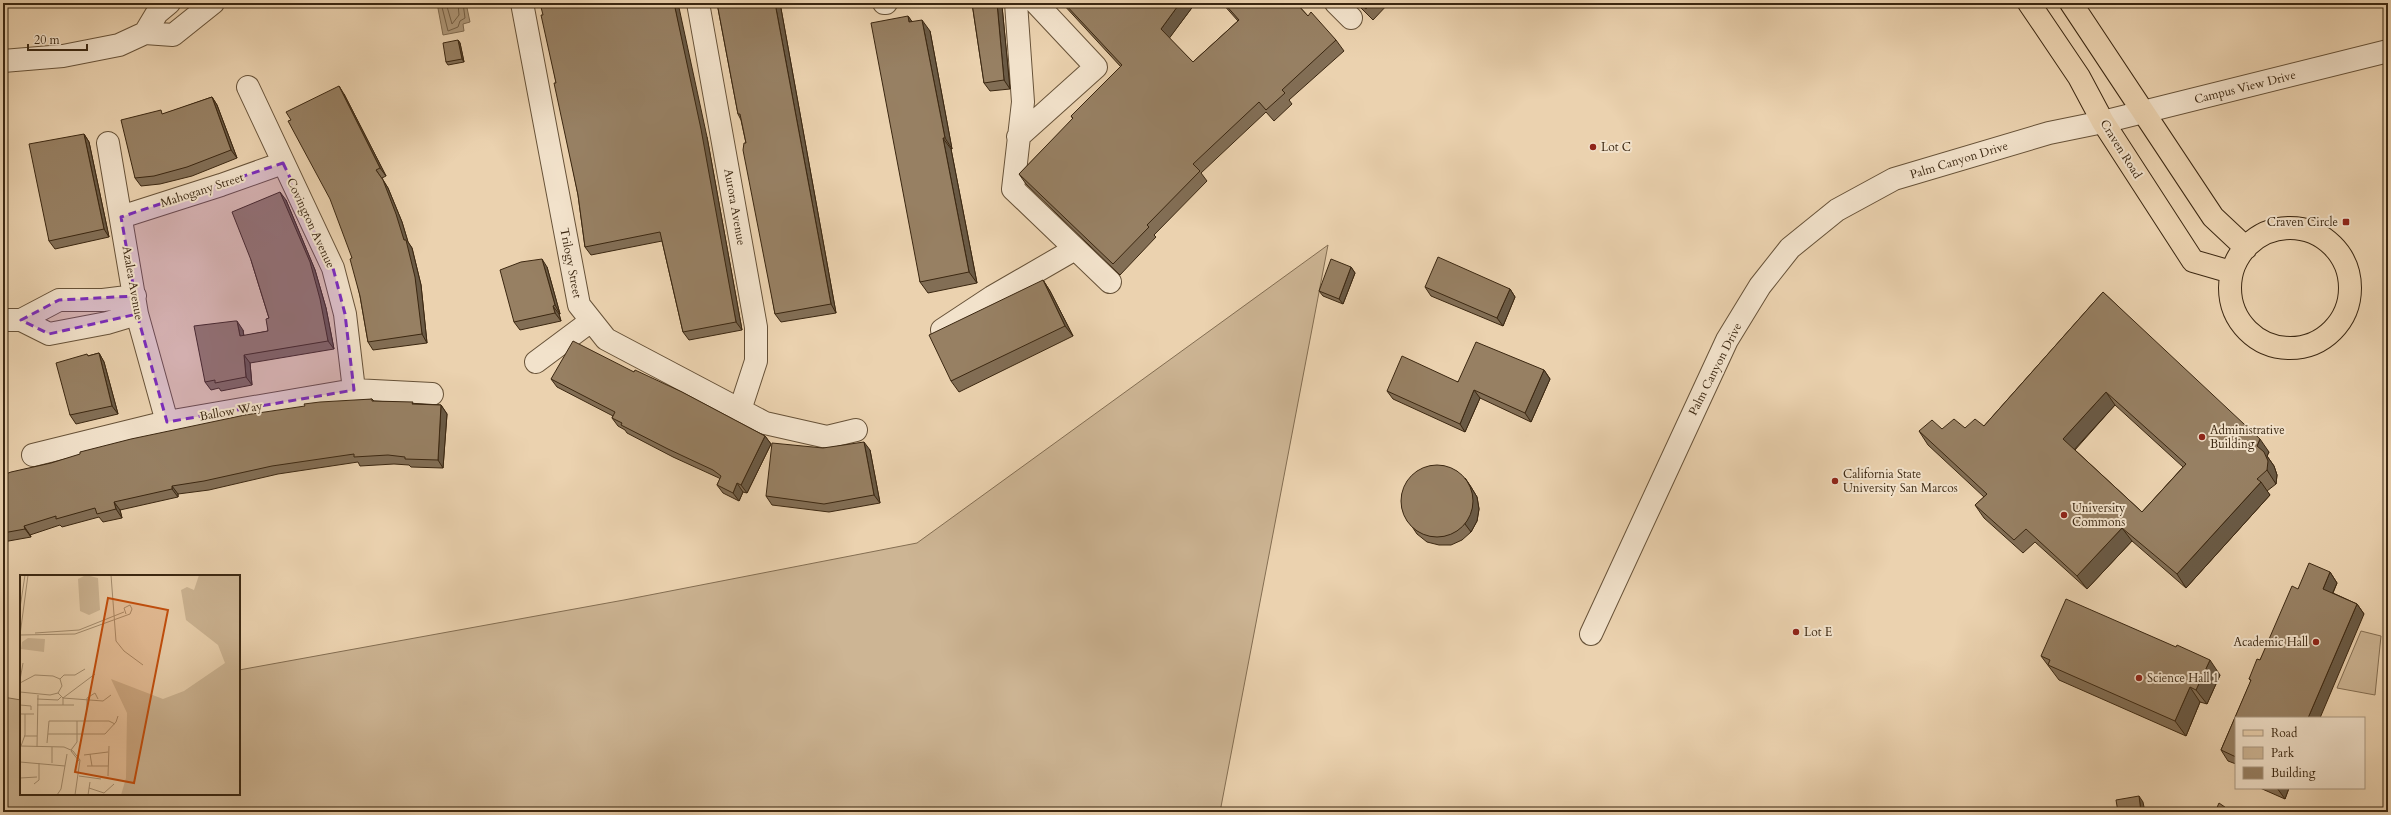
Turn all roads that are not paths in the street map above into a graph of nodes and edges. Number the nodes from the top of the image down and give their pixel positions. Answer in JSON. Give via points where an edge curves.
{"nodes":[{"id":1,"x":169,"y":3,"type":"edge"},
{"id":2,"x":213,"y":3,"type":"edge"},
{"id":3,"x":522,"y":3,"type":"edge"},
{"id":4,"x":698,"y":3,"type":"edge"},
{"id":5,"x":1016,"y":3,"type":"edge"},
{"id":6,"x":1036,"y":3,"type":"edge"},
{"id":7,"x":1336,"y":3,"type":"edge"},
{"id":8,"x":2029,"y":3,"type":"edge"},
{"id":9,"x":2071,"y":3,"type":"edge"},
{"id":10,"x":1351,"y":18,"type":"dead end"},
{"id":11,"x":145,"y":33,"type":"junction"},
{"id":12,"x":2388,"y":51,"type":"edge"},
{"id":13,"x":3,"y":61,"type":"edge"},
{"id":14,"x":248,"y":87,"type":"dead end"},
{"id":15,"x":2145,"y":111,"type":"junction"},
{"id":16,"x":2103,"y":122,"type":"junction"},
{"id":17,"x":1018,"y":137,"type":"junction"},
{"id":18,"x":108,"y":143,"type":"dead end"},
{"id":19,"x":283,"y":163,"type":"junction"},
{"id":20,"x":121,"y":217,"type":"junction"},
{"id":21,"x":2246,"y":248,"type":"junction"},
{"id":22,"x":1076,"y":249,"type":"junction"},
{"id":23,"x":2231,"y":272,"type":"junction"},
{"id":24,"x":1110,"y":282,"type":"dead end"},
{"id":25,"x":82,"y":300,"type":"junction"},
{"id":26,"x":136,"y":305,"type":"junction"},
{"id":27,"x":12,"y":320,"type":"edge"},
{"id":28,"x":591,"y":321,"type":"junction"},
{"id":29,"x":86,"y":327,"type":"junction"},
{"id":30,"x":942,"y":330,"type":"edge"},
{"id":31,"x":536,"y":362,"type":"dead end"},
{"id":32,"x":354,"y":390,"type":"junction"},
{"id":33,"x":432,"y":394,"type":"dead end"},
{"id":34,"x":740,"y":410,"type":"junction"},
{"id":35,"x":167,"y":422,"type":"junction"},
{"id":36,"x":856,"y":430,"type":"dead end"},
{"id":37,"x":33,"y":455,"type":"dead end"},
{"id":38,"x":1591,"y":634,"type":"dead end"}],
"edges":[{"from":1,"to":11,"type":"street","via":[[157,13]]},
{"from":2,"to":11,"type":"street","via":[[173,35]]},
{"from":3,"to":28,"type":"street","name":"Trilogy Street","via":[[579,305]]},
{"from":4,"to":34,"type":"street","name":"Aurora Avenue","via":[[756,327],[756,361]]},
{"from":5,"to":17,"type":"street","via":[[1023,102]]},
{"from":6,"to":17,"type":"street","via":[[1096,67]]},
{"from":7,"to":10,"type":"street"},
{"from":8,"to":16,"type":"main road","name":"Craven Road","via":[[2079,77]]},
{"from":9,"to":15,"type":"main road"},
{"from":11,"to":13,"type":"street","via":[[119,45],[63,56]]},
{"from":12,"to":15,"type":"street","name":"Campus View Drive"},
{"from":14,"to":19,"type":"street","name":"Covington Avenue"},
{"from":15,"to":16,"type":"street","name":"Campus View Drive"},
{"from":15,"to":21,"type":"main road","via":[[2213,217]]},
{"from":16,"to":23,"type":"main road","name":"Craven Road","via":[[2193,261]]},
{"from":16,"to":38,"type":"street","name":"Palm Canyon Drive","via":[[2049,133],[1894,179],[1837,210],[1790,248],[1760,286],[1727,340]]},
{"from":17,"to":22,"type":"street","via":[[1014,190]]},
{"from":18,"to":20,"type":"street","name":"Azalea Avenue"},
{"from":19,"to":20,"type":"street","name":"Mahogany Street"},
{"from":19,"to":32,"type":"street","name":"Covington Avenue","via":[[333,268],[345,314]]},
{"from":20,"to":26,"type":"street","name":"Azalea Avenue"},
{"from":21,"to":23,"type":"main road"},
{"from":21,"to":23,"type":"main road","via":[[2257,238],[2278,228],[2300,228],[2324,238],[2340,255],[2349,276],[2349,300],[2340,322],[2323,338],[2302,347],[2278,347],[2256,338],[2240,321],[2229,298]]},
{"from":22,"to":24,"type":"street"},
{"from":22,"to":30,"type":"street","via":[[992,297]]},
{"from":25,"to":26,"type":"street"},
{"from":25,"to":27,"type":"street","via":[[59,300]]},
{"from":25,"to":29,"type":"street"},
{"from":26,"to":29,"type":"street"},
{"from":26,"to":35,"type":"street","name":"Azalea Avenue"},
{"from":27,"to":29,"type":"street","via":[[49,334]]},
{"from":28,"to":31,"type":"street"},
{"from":28,"to":34,"type":"street","name":"Trilogy Street","via":[[606,339]]},
{"from":32,"to":33,"type":"street","name":"Ballow Way"},
{"from":32,"to":35,"type":"street","name":"Ballow Way"},
{"from":34,"to":36,"type":"street","name":"Trilogy Street","via":[[766,423],[827,437]]},
{"from":35,"to":37,"type":"street","name":"Ballow Way"}]}
